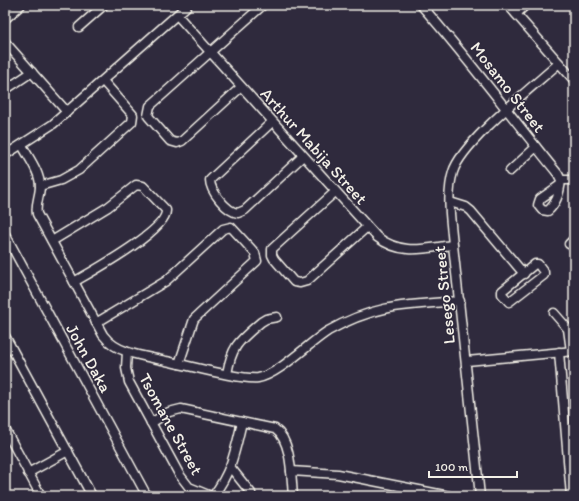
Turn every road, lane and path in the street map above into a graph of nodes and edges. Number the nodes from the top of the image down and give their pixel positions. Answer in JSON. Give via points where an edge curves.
{"nodes":[{"id":1,"x":21,"y":5,"type":"edge"},
{"id":2,"x":104,"y":5,"type":"edge"},
{"id":3,"x":188,"y":5,"type":"edge"},
{"id":4,"x":263,"y":5,"type":"edge"},
{"id":5,"x":421,"y":5,"type":"edge"},
{"id":6,"x":508,"y":5,"type":"edge"},
{"id":7,"x":526,"y":5,"type":"edge"},
{"id":8,"x":516,"y":14,"type":"junction"},
{"id":9,"x":177,"y":15,"type":"junction"},
{"id":10,"x":5,"y":19,"type":"edge"},
{"id":11,"x":79,"y":27,"type":"dead end"},
{"id":12,"x":5,"y":42,"type":"edge"},
{"id":13,"x":210,"y":52,"type":"junction"},
{"id":14,"x":559,"y":63,"type":"junction"},
{"id":15,"x":32,"y":72,"type":"junction"},
{"id":16,"x":574,"y":80,"type":"edge"},
{"id":17,"x":103,"y":81,"type":"junction"},
{"id":18,"x":241,"y":87,"type":"junction"},
{"id":19,"x":5,"y":90,"type":"edge"},
{"id":20,"x":507,"y":111,"type":"junction"},
{"id":21,"x":67,"y":112,"type":"junction"},
{"id":22,"x":272,"y":122,"type":"junction"},
{"id":23,"x":22,"y":145,"type":"junction"},
{"id":24,"x":536,"y":147,"type":"junction"},
{"id":25,"x":5,"y":155,"type":"edge"},
{"id":26,"x":303,"y":156,"type":"junction"},
{"id":27,"x":510,"y":171,"type":"dead end"},
{"id":28,"x":574,"y":180,"type":"edge"},
{"id":29,"x":40,"y":186,"type":"junction"},
{"id":30,"x":335,"y":192,"type":"junction"},
{"id":31,"x":450,"y":202,"type":"junction"},
{"id":32,"x":367,"y":227,"type":"junction"},
{"id":33,"x":5,"y":234,"type":"edge"},
{"id":34,"x":52,"y":241,"type":"junction"},
{"id":35,"x":453,"y":245,"type":"junction"},
{"id":36,"x":524,"y":274,"type":"junction"},
{"id":37,"x":74,"y":282,"type":"junction"},
{"id":38,"x":460,"y":301,"type":"junction"},
{"id":39,"x":554,"y":313,"type":"dead end"},
{"id":40,"x":277,"y":317,"type":"dead end"},
{"id":41,"x":96,"y":323,"type":"junction"},
{"id":42,"x":5,"y":336,"type":"edge"},
{"id":43,"x":573,"y":351,"type":"edge"},
{"id":44,"x":127,"y":352,"type":"junction"},
{"id":45,"x":559,"y":352,"type":"junction"},
{"id":46,"x":467,"y":361,"type":"junction"},
{"id":47,"x":179,"y":364,"type":"junction"},
{"id":48,"x":227,"y":374,"type":"junction"},
{"id":49,"x":242,"y":422,"type":"junction"},
{"id":50,"x":151,"y":423,"type":"junction"},
{"id":51,"x":5,"y":429,"type":"edge"},
{"id":52,"x":68,"y":451,"type":"junction"},
{"id":53,"x":231,"y":468,"type":"junction"},
{"id":54,"x":291,"y":471,"type":"junction"},
{"id":55,"x":28,"y":473,"type":"junction"},
{"id":56,"x":251,"y":492,"type":"dead end"},
{"id":57,"x":41,"y":496,"type":"edge"},
{"id":58,"x":92,"y":496,"type":"edge"},
{"id":59,"x":147,"y":496,"type":"edge"},
{"id":60,"x":212,"y":496,"type":"edge"},
{"id":61,"x":293,"y":496,"type":"edge"},
{"id":62,"x":449,"y":496,"type":"edge"},
{"id":63,"x":480,"y":496,"type":"edge"},
{"id":64,"x":571,"y":496,"type":"edge"}],
"edges":[{"from":1,"to":10,"type":"street"},
{"from":2,"to":11,"type":"street"},
{"from":3,"to":9,"type":"street"},
{"from":4,"to":13,"type":"street"},
{"from":5,"to":20,"type":"street","name":"Mosamo Street","via":[[460,49]]},
{"from":6,"to":8,"type":"street"},
{"from":7,"to":8,"type":"street"},
{"from":8,"to":14,"type":"street"},
{"from":9,"to":13,"type":"street","name":"Arthur Mabija Street"},
{"from":9,"to":17,"type":"street"},
{"from":12,"to":15,"type":"street"},
{"from":13,"to":18,"type":"street","name":"Arthur Mabija Street"},
{"from":13,"to":18,"type":"street","via":[[150,106],[150,120],[170,142],[177,143]]},
{"from":14,"to":16,"type":"street"},
{"from":14,"to":20,"type":"street","name":"Lesego Street"},
{"from":15,"to":19,"type":"street"},
{"from":15,"to":21,"type":"street"},
{"from":17,"to":21,"type":"street"},
{"from":17,"to":29,"type":"street","via":[[133,115],[132,122],[79,170],[61,180]]},
{"from":18,"to":22,"type":"street","name":"Arthur Mabija Street"},
{"from":20,"to":24,"type":"street","name":"Mosamo Street"},
{"from":20,"to":31,"type":"street","name":"Lesego Street","via":[[474,141],[458,162],[451,182]]},
{"from":21,"to":23,"type":"street"},
{"from":22,"to":26,"type":"street","name":"Arthur Mabija Street"},
{"from":22,"to":26,"type":"street","via":[[211,177],[212,189],[226,206],[235,213],[242,212]]},
{"from":23,"to":25,"type":"street"},
{"from":23,"to":29,"type":"street","via":[[37,173]]},
{"from":24,"to":27,"type":"street"},
{"from":24,"to":28,"type":"street","name":"Mosamo Street","via":[[558,174],[561,182]]},
{"from":26,"to":30,"type":"street","name":"Arthur Mabija Street"},
{"from":29,"to":34,"type":"street","via":[[36,210]]},
{"from":30,"to":32,"type":"street","name":"Arthur Mabija Street"},
{"from":30,"to":32,"type":"street","via":[[272,249],[274,259],[294,282],[306,281]]},
{"from":31,"to":35,"type":"street","name":"Lesego Street"},
{"from":31,"to":36,"type":"street","via":[[471,211]]},
{"from":32,"to":35,"type":"street","name":"Arthur Mabija Street","via":[[384,242],[398,249]]},
{"from":33,"to":59,"type":"street","name":"John Daka"},
{"from":34,"to":37,"type":"street"},
{"from":34,"to":37,"type":"street","via":[[108,207],[136,184],[143,186],[166,210],[162,221],[139,240]]},
{"from":35,"to":38,"type":"street","name":"Lesego Street"},
{"from":36,"to":36,"type":"street","via":[[536,264],[544,272],[544,275],[509,302],[502,292]]},
{"from":37,"to":41,"type":"street"},
{"from":38,"to":46,"type":"street","name":"Lesego Street"},
{"from":38,"to":48,"type":"street","via":[[375,310],[328,331],[269,374],[249,378]]},
{"from":39,"to":43,"type":"street","via":[[568,329]]},
{"from":40,"to":48,"type":"street","via":[[261,322],[234,347]]},
{"from":41,"to":44,"type":"street","via":[[108,341]]},
{"from":41,"to":47,"type":"street","via":[[166,281],[216,235],[231,227],[255,253],[257,261],[194,319]]},
{"from":42,"to":52,"type":"street"},
{"from":43,"to":45,"type":"street"},
{"from":44,"to":47,"type":"street"},
{"from":44,"to":50,"type":"street","name":"Tsomane Street","via":[[126,368],[129,382]]},
{"from":45,"to":46,"type":"street"},
{"from":45,"to":64,"type":"street"},
{"from":46,"to":63,"type":"street","name":"Lesego Street"},
{"from":47,"to":48,"type":"street"},
{"from":49,"to":50,"type":"street","via":[[177,409]]},
{"from":49,"to":53,"type":"street"},
{"from":49,"to":54,"type":"street","via":[[274,430],[282,435]]},
{"from":50,"to":60,"type":"street","name":"Tsomane Street","via":[[184,483],[194,490]]},
{"from":51,"to":55,"type":"street"},
{"from":52,"to":55,"type":"street"},
{"from":52,"to":58,"type":"street"},
{"from":53,"to":56,"type":"street"},
{"from":53,"to":60,"type":"street"},
{"from":54,"to":61,"type":"street"},
{"from":54,"to":62,"type":"street","via":[[338,474]]},
{"from":55,"to":57,"type":"street"}]}
